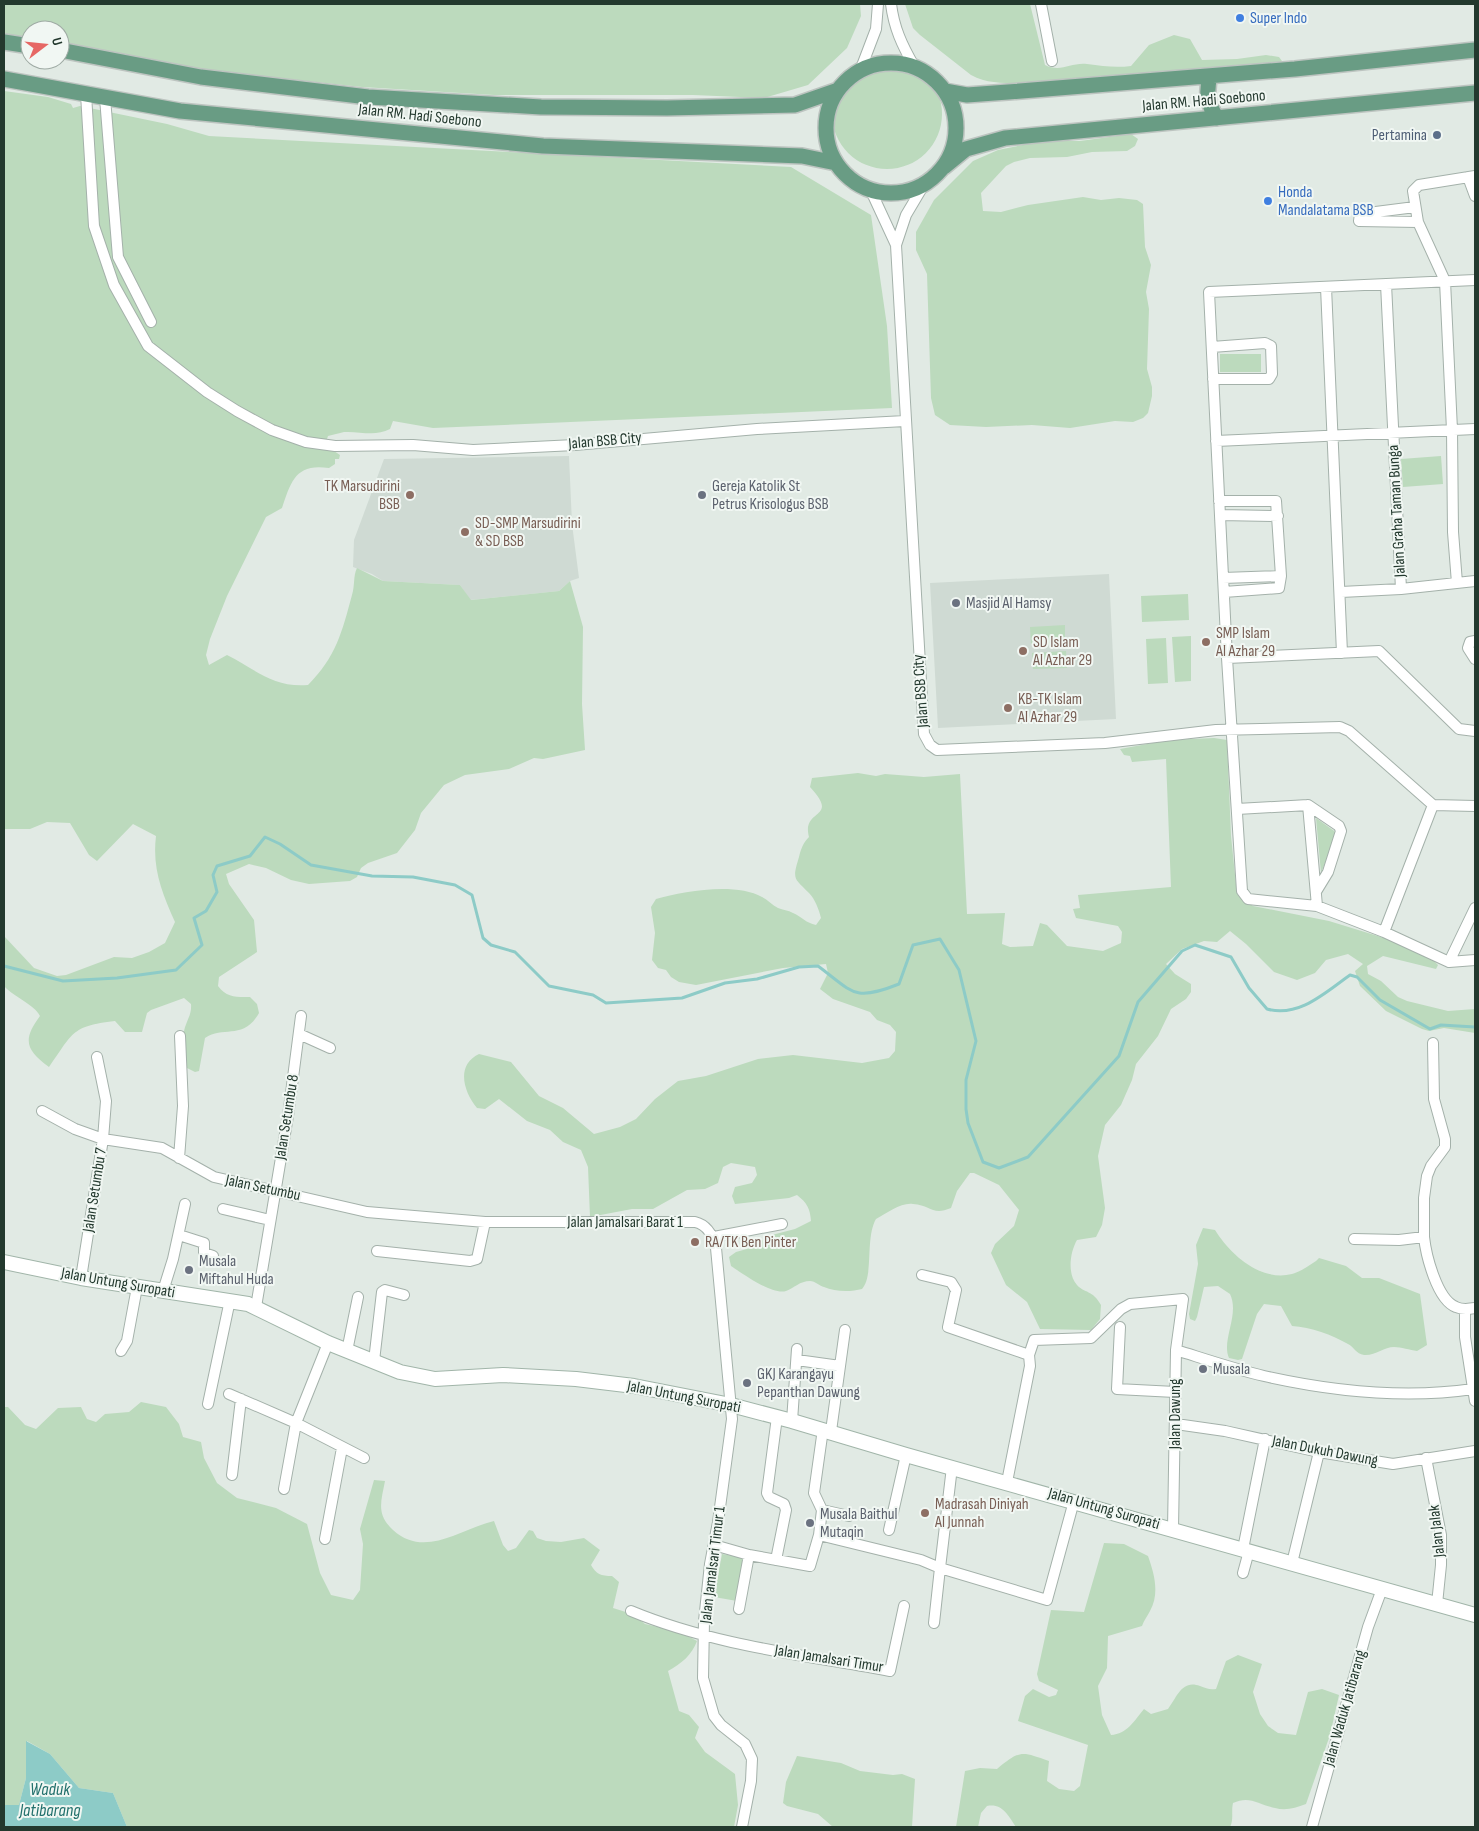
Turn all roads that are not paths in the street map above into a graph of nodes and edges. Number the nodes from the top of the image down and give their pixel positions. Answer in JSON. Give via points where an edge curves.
{"nodes":[{"id":1,"x":878,"y":4,"type":"edge"},
{"id":2,"x":891,"y":4,"type":"edge"},
{"id":3,"x":1041,"y":4,"type":"edge"},
{"id":4,"x":4,"y":42,"type":"edge"},
{"id":5,"x":20,"y":44,"type":"edge"},
{"id":6,"x":1475,"y":50,"type":"edge"},
{"id":7,"x":70,"y":52,"type":"edge"},
{"id":8,"x":1052,"y":61,"type":"dead end"},
{"id":9,"x":914,"y":66,"type":"junction"},
{"id":10,"x":860,"y":71,"type":"junction"},
{"id":11,"x":1210,"y":76,"type":"junction"},
{"id":12,"x":4,"y":79,"type":"edge"},
{"id":13,"x":838,"y":90,"type":"junction"},
{"id":14,"x":945,"y":91,"type":"junction"},
{"id":15,"x":1475,"y":93,"type":"edge"},
{"id":16,"x":86,"y":94,"type":"junction"},
{"id":17,"x":105,"y":98,"type":"junction"},
{"id":18,"x":1217,"y":118,"type":"junction"},
{"id":19,"x":836,"y":163,"type":"junction"},
{"id":20,"x":944,"y":167,"type":"junction"},
{"id":21,"x":1472,"y":176,"type":"edge"},
{"id":22,"x":924,"y":183,"type":"junction"},
{"id":23,"x":871,"y":191,"type":"junction"},
{"id":24,"x":1475,"y":196,"type":"edge"},
{"id":25,"x":1415,"y":207,"type":"junction"},
{"id":26,"x":1418,"y":222,"type":"junction"},
{"id":27,"x":896,"y":245,"type":"junction"},
{"id":28,"x":118,"y":258,"type":"junction"},
{"id":29,"x":1475,"y":280,"type":"edge"},
{"id":30,"x":1445,"y":281,"type":"junction"},
{"id":31,"x":1386,"y":284,"type":"junction"},
{"id":32,"x":114,"y":285,"type":"junction"},
{"id":33,"x":1326,"y":287,"type":"junction"},
{"id":34,"x":151,"y":322,"type":"dead end"},
{"id":35,"x":1212,"y":347,"type":"junction"},
{"id":36,"x":1213,"y":379,"type":"junction"},
{"id":37,"x":905,"y":421,"type":"junction"},
{"id":38,"x":1475,"y":429,"type":"edge"},
{"id":39,"x":1452,"y":430,"type":"junction"},
{"id":40,"x":1393,"y":433,"type":"junction"},
{"id":41,"x":1333,"y":436,"type":"junction"},
{"id":42,"x":1216,"y":441,"type":"junction"},
{"id":43,"x":1219,"y":501,"type":"junction"},
{"id":44,"x":1220,"y":516,"type":"junction"},
{"id":45,"x":1278,"y":516,"type":"junction"},
{"id":46,"x":1280,"y":576,"type":"junction"},
{"id":47,"x":1223,"y":578,"type":"junction"},
{"id":48,"x":1475,"y":581,"type":"edge"},
{"id":49,"x":1457,"y":583,"type":"junction"},
{"id":50,"x":1401,"y":589,"type":"junction"},
{"id":51,"x":1224,"y":592,"type":"junction"},
{"id":52,"x":1341,"y":592,"type":"junction"},
{"id":53,"x":1475,"y":640,"type":"edge"},
{"id":54,"x":1342,"y":653,"type":"junction"},
{"id":55,"x":1227,"y":658,"type":"junction"},
{"id":56,"x":1475,"y":658,"type":"edge"},
{"id":57,"x":1232,"y":730,"type":"junction"},
{"id":58,"x":1475,"y":731,"type":"edge"},
{"id":59,"x":1308,"y":805,"type":"junction"},
{"id":60,"x":1433,"y":805,"type":"junction"},
{"id":61,"x":1475,"y":806,"type":"edge"},
{"id":62,"x":1237,"y":809,"type":"junction"},
{"id":63,"x":1317,"y":890,"type":"junction"},
{"id":64,"x":1317,"y":906,"type":"junction"},
{"id":65,"x":1475,"y":908,"type":"edge"},
{"id":66,"x":1384,"y":932,"type":"junction"},
{"id":67,"x":1475,"y":960,"type":"edge"},
{"id":68,"x":1449,"y":962,"type":"junction"},
{"id":69,"x":301,"y":1016,"type":"dead end"},
{"id":70,"x":299,"y":1034,"type":"junction"},
{"id":71,"x":180,"y":1036,"type":"dead end"},
{"id":72,"x":1433,"y":1042,"type":"dead end"},
{"id":73,"x":330,"y":1048,"type":"dead end"},
{"id":74,"x":97,"y":1057,"type":"dead end"},
{"id":75,"x":42,"y":1111,"type":"dead end"},
{"id":76,"x":103,"y":1139,"type":"junction"},
{"id":77,"x":180,"y":1158,"type":"junction"},
{"id":78,"x":275,"y":1193,"type":"junction"},
{"id":79,"x":185,"y":1204,"type":"dead end"},
{"id":80,"x":223,"y":1210,"type":"dead end"},
{"id":81,"x":270,"y":1220,"type":"junction"},
{"id":82,"x":485,"y":1222,"type":"junction"},
{"id":83,"x":782,"y":1224,"type":"dead end"},
{"id":84,"x":179,"y":1235,"type":"junction"},
{"id":85,"x":714,"y":1237,"type":"junction"},
{"id":86,"x":1424,"y":1237,"type":"junction"},
{"id":87,"x":1354,"y":1239,"type":"dead end"},
{"id":88,"x":377,"y":1251,"type":"dead end"},
{"id":89,"x":213,"y":1256,"type":"dead end"},
{"id":90,"x":4,"y":1262,"type":"edge"},
{"id":91,"x":922,"y":1275,"type":"dead end"},
{"id":92,"x":81,"y":1278,"type":"junction"},
{"id":93,"x":137,"y":1287,"type":"junction"},
{"id":94,"x":163,"y":1291,"type":"junction"},
{"id":95,"x":404,"y":1294,"type":"dead end"},
{"id":96,"x":358,"y":1297,"type":"dead end"},
{"id":97,"x":230,"y":1300,"type":"junction"},
{"id":98,"x":256,"y":1307,"type":"junction"},
{"id":99,"x":1470,"y":1309,"type":"edge"},
{"id":100,"x":1120,"y":1327,"type":"dead end"},
{"id":101,"x":845,"y":1330,"type":"dead end"},
{"id":102,"x":328,"y":1342,"type":"junction"},
{"id":103,"x":797,"y":1348,"type":"dead end"},
{"id":104,"x":1176,"y":1350,"type":"junction"},
{"id":105,"x":121,"y":1351,"type":"dead end"},
{"id":106,"x":347,"y":1351,"type":"junction"},
{"id":107,"x":1029,"y":1355,"type":"junction"},
{"id":108,"x":797,"y":1360,"type":"junction"},
{"id":109,"x":374,"y":1361,"type":"junction"},
{"id":110,"x":840,"y":1366,"type":"junction"},
{"id":111,"x":1474,"y":1389,"type":"junction"},
{"id":112,"x":1174,"y":1392,"type":"junction"},
{"id":113,"x":229,"y":1394,"type":"dead end"},
{"id":114,"x":241,"y":1399,"type":"junction"},
{"id":115,"x":1475,"y":1400,"type":"edge"},
{"id":116,"x":208,"y":1404,"type":"dead end"},
{"id":117,"x":731,"y":1405,"type":"junction"},
{"id":118,"x":777,"y":1417,"type":"junction"},
{"id":119,"x":792,"y":1421,"type":"junction"},
{"id":120,"x":296,"y":1423,"type":"junction"},
{"id":121,"x":1176,"y":1424,"type":"junction"},
{"id":122,"x":827,"y":1430,"type":"junction"},
{"id":123,"x":1265,"y":1439,"type":"junction"},
{"id":124,"x":342,"y":1448,"type":"junction"},
{"id":125,"x":1475,"y":1451,"type":"edge"},
{"id":126,"x":1319,"y":1452,"type":"junction"},
{"id":127,"x":906,"y":1455,"type":"junction"},
{"id":128,"x":364,"y":1458,"type":"dead end"},
{"id":129,"x":1426,"y":1458,"type":"junction"},
{"id":130,"x":952,"y":1468,"type":"junction"},
{"id":131,"x":232,"y":1475,"type":"dead end"},
{"id":132,"x":1007,"y":1482,"type":"junction"},
{"id":133,"x":284,"y":1489,"type":"dead end"},
{"id":134,"x":1074,"y":1501,"type":"junction"},
{"id":135,"x":822,"y":1510,"type":"junction"},
{"id":136,"x":849,"y":1516,"type":"dead end"},
{"id":137,"x":1173,"y":1529,"type":"junction"},
{"id":138,"x":889,"y":1530,"type":"dead end"},
{"id":139,"x":819,"y":1535,"type":"junction"},
{"id":140,"x":325,"y":1539,"type":"dead end"},
{"id":141,"x":714,"y":1545,"type":"junction"},
{"id":142,"x":1246,"y":1550,"type":"junction"},
{"id":143,"x":749,"y":1555,"type":"junction"},
{"id":144,"x":776,"y":1560,"type":"junction"},
{"id":145,"x":1292,"y":1563,"type":"junction"},
{"id":146,"x":940,"y":1568,"type":"junction"},
{"id":147,"x":1244,"y":1573,"type":"dead end"},
{"id":148,"x":1382,"y":1589,"type":"junction"},
{"id":149,"x":1437,"y":1604,"type":"junction"},
{"id":150,"x":904,"y":1606,"type":"dead end"},
{"id":151,"x":739,"y":1609,"type":"dead end"},
{"id":152,"x":631,"y":1611,"type":"dead end"},
{"id":153,"x":1475,"y":1615,"type":"edge"},
{"id":154,"x":934,"y":1623,"type":"dead end"},
{"id":155,"x":705,"y":1636,"type":"junction"},
{"id":156,"x":742,"y":1827,"type":"edge"},
{"id":157,"x":1312,"y":1827,"type":"edge"}],
"edges":[{"from":1,"to":10,"type":"street","via":[[876,29]]},
{"from":2,"to":9,"type":"street","via":[[899,41]]},
{"from":3,"to":8,"type":"street"},
{"from":4,"to":5,"type":"main road"},
{"from":6,"to":11,"type":"main road","name":"Jalan RM. Hadi Soebono"},
{"from":7,"to":13,"type":"main road","name":"Jalan RM. Hadi Soebono","via":[[201,77],[368,97],[540,107],[795,105]]},
{"from":9,"to":10,"type":"main road","name":"Jalan RM. Hadi Soebono","via":[[882,63]]},
{"from":9,"to":14,"type":"main road","name":"Jalan RM. Hadi Soebono","via":[[931,76]]},
{"from":10,"to":13,"type":"main road","name":"Jalan RM. Hadi Soebono"},
{"from":11,"to":14,"type":"main road","name":"Jalan RM. Hadi Soebono","via":[[995,93]]},
{"from":11,"to":18,"type":"main road","via":[[1207,95]]},
{"from":12,"to":16,"type":"main road","name":"Jalan RM. Hadi Soebono"},
{"from":13,"to":19,"type":"main road","name":"Jalan RM. Hadi Soebono","via":[[829,107],[826,126],[828,146]]},
{"from":14,"to":20,"type":"main road","name":"Jalan RM. Hadi Soebono","via":[[954,109],[956,129],[953,149]]},
{"from":15,"to":18,"type":"main road","name":"Jalan RM. Hadi Soebono"},
{"from":16,"to":17,"type":"main road","name":"Jalan RM. Hadi Soebono"},
{"from":16,"to":32,"type":"street","name":"Jalan BSB City","via":[[94,226]]},
{"from":17,"to":19,"type":"main road","name":"Jalan RM. Hadi Soebono","via":[[180,111],[533,145],[802,156]]},
{"from":17,"to":28,"type":"street"},
{"from":18,"to":20,"type":"main road","name":"Jalan RM. Hadi Soebono","via":[[1004,138],[966,149]]},
{"from":19,"to":23,"type":"main road","name":"Jalan RM. Hadi Soebono","via":[[848,178]]},
{"from":20,"to":22,"type":"main road","name":"Jalan RM. Hadi Soebono"},
{"from":21,"to":24,"type":"street"},
{"from":21,"to":25,"type":"street","via":[[1418,186],[1413,191]]},
{"from":22,"to":23,"type":"main road","name":"Jalan RM. Hadi Soebono","via":[[915,190],[898,194]]},
{"from":22,"to":27,"type":"street","name":"Jalan BSB City","via":[[906,215]]},
{"from":23,"to":27,"type":"street","name":"Jalan BSB City"},
{"from":25,"to":26,"type":"street"},
{"from":25,"to":26,"type":"street","via":[[1360,214],[1359,221]]},
{"from":26,"to":30,"type":"street"},
{"from":27,"to":37,"type":"street","name":"Jalan BSB City"},
{"from":28,"to":32,"type":"street"},
{"from":28,"to":34,"type":"street"},
{"from":29,"to":30,"type":"street"},
{"from":30,"to":31,"type":"street"},
{"from":30,"to":39,"type":"street"},
{"from":31,"to":33,"type":"street"},
{"from":31,"to":40,"type":"street","name":"Jalan Graha Taman Bunga"},
{"from":32,"to":37,"type":"street","name":"Jalan BSB City","via":[[148,346],[237,411],[272,430],[306,442],[335,446],[413,445],[474,450]]},
{"from":33,"to":35,"type":"street","via":[[1209,292]]},
{"from":33,"to":41,"type":"street"},
{"from":35,"to":36,"type":"street"},
{"from":35,"to":36,"type":"street","via":[[1265,343],[1271,346],[1272,374],[1269,379]]},
{"from":36,"to":42,"type":"street"},
{"from":37,"to":57,"type":"street","name":"Jalan BSB City","via":[[924,734],[930,745],[937,750],[1105,743]]},
{"from":38,"to":39,"type":"street","name":"Jalan Graha Taman Bunga"},
{"from":39,"to":40,"type":"street","name":"Jalan Graha Taman Bunga"},
{"from":39,"to":49,"type":"street"},
{"from":40,"to":41,"type":"street","name":"Jalan Graha Taman Bunga"},
{"from":40,"to":50,"type":"street","name":"Jalan Graha Taman Bunga"},
{"from":41,"to":42,"type":"street","name":"Jalan Graha Taman Bunga"},
{"from":41,"to":52,"type":"street"},
{"from":42,"to":43,"type":"street"},
{"from":43,"to":44,"type":"street"},
{"from":43,"to":45,"type":"street","via":[[1274,500]]},
{"from":44,"to":45,"type":"street"},
{"from":44,"to":47,"type":"street"},
{"from":45,"to":46,"type":"street"},
{"from":46,"to":47,"type":"street"},
{"from":46,"to":51,"type":"street","via":[[1279,588]]},
{"from":47,"to":51,"type":"street"},
{"from":48,"to":49,"type":"street","name":"Jalan Graha Taman Bunga"},
{"from":49,"to":50,"type":"street","name":"Jalan Graha Taman Bunga"},
{"from":50,"to":52,"type":"street","name":"Jalan Graha Taman Bunga"},
{"from":51,"to":55,"type":"street"},
{"from":52,"to":54,"type":"street"},
{"from":53,"to":56,"type":"street","via":[[1468,648]]},
{"from":54,"to":55,"type":"street"},
{"from":54,"to":58,"type":"street","via":[[1381,652],[1458,729]]},
{"from":55,"to":57,"type":"street"},
{"from":57,"to":60,"type":"street","via":[[1340,727]]},
{"from":57,"to":62,"type":"street"},
{"from":59,"to":62,"type":"street"},
{"from":59,"to":63,"type":"street"},
{"from":59,"to":63,"type":"street","via":[[1339,826],[1341,831],[1328,872]]},
{"from":60,"to":61,"type":"street"},
{"from":60,"to":66,"type":"street"},
{"from":62,"to":64,"type":"street","via":[[1244,895],[1248,899]]},
{"from":63,"to":64,"type":"street"},
{"from":64,"to":66,"type":"street"},
{"from":65,"to":68,"type":"street"},
{"from":66,"to":68,"type":"street"},
{"from":67,"to":68,"type":"street"},
{"from":69,"to":70,"type":"street","name":"Jalan Setumbu 8"},
{"from":70,"to":73,"type":"street"},
{"from":70,"to":78,"type":"street","name":"Jalan Setumbu 8"},
{"from":71,"to":77,"type":"street","via":[[183,1106]]},
{"from":72,"to":86,"type":"street","via":[[1434,1099],[1446,1139],[1445,1147],[1427,1176]]},
{"from":74,"to":76,"type":"street","via":[[106,1101]]},
{"from":75,"to":76,"type":"street","name":"Jalan Setumbu 7"},
{"from":76,"to":77,"type":"street","name":"Jalan Setumbu","via":[[162,1148]]},
{"from":76,"to":92,"type":"street","name":"Jalan Setumbu 7"},
{"from":77,"to":78,"type":"street","name":"Jalan Setumbu","via":[[214,1177]]},
{"from":78,"to":81,"type":"street","name":"Jalan Setumbu 8"},
{"from":78,"to":82,"type":"street","name":"Jalan Setumbu","via":[[367,1212]]},
{"from":79,"to":84,"type":"street"},
{"from":80,"to":81,"type":"street"},
{"from":81,"to":98,"type":"street","name":"Jalan Setumbu 8"},
{"from":82,"to":85,"type":"street","name":"Jalan Jamalsari Barat 1","via":[[695,1222],[705,1226]]},
{"from":82,"to":88,"type":"street","via":[[476,1259],[470,1261]]},
{"from":83,"to":85,"type":"street"},
{"from":84,"to":89,"type":"street","via":[[204,1243],[204,1253]]},
{"from":84,"to":94,"type":"street"},
{"from":85,"to":117,"type":"street"},
{"from":86,"to":87,"type":"street"},
{"from":86,"to":99,"type":"street","via":[[1440,1291],[1454,1307]]},
{"from":90,"to":92,"type":"main road","name":"Jalan Untung Suropati"},
{"from":91,"to":107,"type":"street","via":[[951,1282],[956,1290],[948,1327]]},
{"from":92,"to":93,"type":"main road","name":"Jalan Untung Suropati"},
{"from":93,"to":94,"type":"main road","name":"Jalan Untung Suropati"},
{"from":93,"to":105,"type":"street","via":[[127,1341]]},
{"from":94,"to":97,"type":"main road","name":"Jalan Untung Suropati"},
{"from":95,"to":109,"type":"street","via":[[382,1292]]},
{"from":96,"to":106,"type":"street"},
{"from":97,"to":98,"type":"main road","name":"Jalan Untung Suropati"},
{"from":97,"to":116,"type":"street"},
{"from":98,"to":102,"type":"main road","name":"Jalan Untung Suropati"},
{"from":99,"to":111,"type":"street","via":[[1465,1337]]},
{"from":100,"to":112,"type":"street","via":[[1117,1389]]},
{"from":101,"to":110,"type":"street"},
{"from":102,"to":106,"type":"main road","name":"Jalan Untung Suropati"},
{"from":102,"to":120,"type":"street"},
{"from":103,"to":108,"type":"street"},
{"from":104,"to":107,"type":"street","name":"Jalan Dawung","via":[[1183,1299],[1130,1304],[1091,1338],[1034,1340]]},
{"from":104,"to":111,"type":"street","via":[[1264,1376],[1339,1388],[1398,1394]]},
{"from":104,"to":112,"type":"street","name":"Jalan Dawung"},
{"from":106,"to":109,"type":"main road","name":"Jalan Untung Suropati"},
{"from":107,"to":132,"type":"street","via":[[1030,1366]]},
{"from":108,"to":110,"type":"street"},
{"from":108,"to":119,"type":"street"},
{"from":109,"to":117,"type":"main road","name":"Jalan Untung Suropati","via":[[400,1372],[435,1379],[503,1375],[576,1379],[662,1390]]},
{"from":110,"to":122,"type":"street"},
{"from":111,"to":115,"type":"street"},
{"from":112,"to":121,"type":"street","name":"Jalan Dawung"},
{"from":113,"to":114,"type":"street"},
{"from":114,"to":120,"type":"street"},
{"from":114,"to":131,"type":"street"},
{"from":117,"to":118,"type":"main road","name":"Jalan Untung Suropati"},
{"from":117,"to":141,"type":"street","name":"Jalan Jamalsari Timur 1","via":[[732,1419]]},
{"from":118,"to":119,"type":"main road","name":"Jalan Untung Suropati"},
{"from":118,"to":144,"type":"street","via":[[767,1494],[784,1504],[786,1510]]},
{"from":119,"to":122,"type":"main road","name":"Jalan Untung Suropati"},
{"from":120,"to":124,"type":"street"},
{"from":120,"to":133,"type":"street"},
{"from":121,"to":123,"type":"street","name":"Jalan Dukuh Dawung"},
{"from":121,"to":137,"type":"street","name":"Jalan Dawung"},
{"from":122,"to":127,"type":"main road","name":"Jalan Untung Suropati"},
{"from":122,"to":135,"type":"street","via":[[814,1492]]},
{"from":123,"to":126,"type":"street","name":"Jalan Dukuh Dawung"},
{"from":123,"to":142,"type":"street"},
{"from":124,"to":128,"type":"street"},
{"from":124,"to":140,"type":"street"},
{"from":125,"to":129,"type":"street","name":"Jalan Dukuh Dawung"},
{"from":126,"to":129,"type":"street","name":"Jalan Dukuh Dawung","via":[[1393,1464]]},
{"from":126,"to":145,"type":"street"},
{"from":127,"to":130,"type":"main road","name":"Jalan Untung Suropati"},
{"from":127,"to":138,"type":"street"},
{"from":129,"to":149,"type":"street","name":"Jalan Jalak","via":[[1440,1535]]},
{"from":130,"to":132,"type":"main road","name":"Jalan Untung Suropati"},
{"from":130,"to":146,"type":"street"},
{"from":132,"to":134,"type":"main road","name":"Jalan Untung Suropati"},
{"from":134,"to":137,"type":"main road","name":"Jalan Untung Suropati"},
{"from":134,"to":146,"type":"street","via":[[1048,1600]]},
{"from":135,"to":136,"type":"street"},
{"from":135,"to":139,"type":"street"},
{"from":137,"to":142,"type":"main road","name":"Jalan Untung Suropati"},
{"from":139,"to":144,"type":"street","via":[[810,1566]]},
{"from":139,"to":146,"type":"street","via":[[921,1560]]},
{"from":141,"to":143,"type":"street"},
{"from":141,"to":155,"type":"street","name":"Jalan Jamalsari Timur 1"},
{"from":142,"to":145,"type":"main road","name":"Jalan Untung Suropati"},
{"from":142,"to":147,"type":"street"},
{"from":143,"to":144,"type":"street"},
{"from":143,"to":151,"type":"street"},
{"from":145,"to":148,"type":"main road","name":"Jalan Untung Suropati"},
{"from":146,"to":154,"type":"street"},
{"from":148,"to":149,"type":"main road","name":"Jalan Untung Suropati"},
{"from":148,"to":157,"type":"street","name":"Jalan Waduk Jatibarang","via":[[1368,1627]]},
{"from":149,"to":153,"type":"main road","name":"Jalan Untung Suropati"},
{"from":150,"to":155,"type":"street","name":"Jalan Jamalsari Timur","via":[[890,1671]]},
{"from":152,"to":155,"type":"street"},
{"from":155,"to":156,"type":"street","name":"Jalan Jamalsari Timur 1","via":[[703,1678],[714,1716],[745,1744],[752,1759]]}]}
